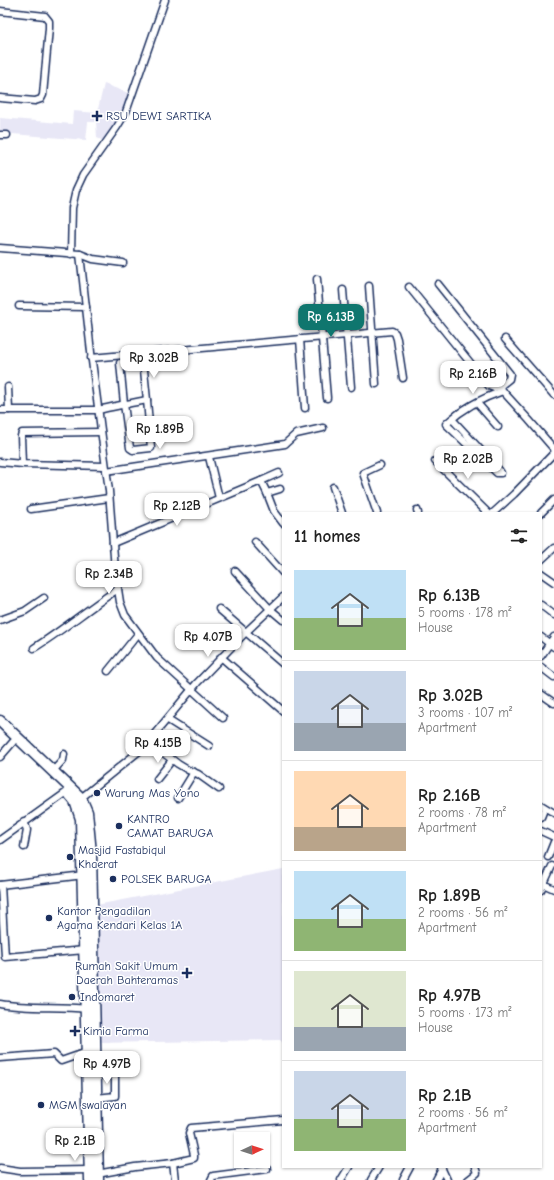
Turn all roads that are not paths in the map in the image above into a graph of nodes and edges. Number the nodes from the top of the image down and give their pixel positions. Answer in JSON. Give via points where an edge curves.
{"nodes":[{"id":1,"x":165,"y":0,"type":"edge"},
{"id":2,"x":0,"y":11,"type":"edge"},
{"id":3,"x":0,"y":98,"type":"edge"},
{"id":4,"x":0,"y":135,"type":"edge"},
{"id":5,"x":7,"y":135,"type":"dead end"},
{"id":6,"x":0,"y":248,"type":"edge"},
{"id":7,"x":71,"y":254,"type":"junction"},
{"id":8,"x":80,"y":254,"type":"junction"},
{"id":9,"x":123,"y":263,"type":"dead end"},
{"id":10,"x":317,"y":279,"type":"dead end"},
{"id":11,"x":438,"y":284,"type":"dead end"},
{"id":12,"x":369,"y":286,"type":"dead end"},
{"id":13,"x":409,"y":287,"type":"dead end"},
{"id":14,"x":343,"y":290,"type":"dead end"},
{"id":15,"x":19,"y":306,"type":"dead end"},
{"id":16,"x":86,"y":307,"type":"junction"},
{"id":17,"x":372,"y":332,"type":"junction"},
{"id":18,"x":346,"y":334,"type":"junction"},
{"id":19,"x":321,"y":336,"type":"junction"},
{"id":20,"x":300,"y":338,"type":"junction"},
{"id":21,"x":505,"y":338,"type":"dead end"},
{"id":22,"x":91,"y":358,"type":"junction"},
{"id":23,"x":143,"y":360,"type":"dead end"},
{"id":24,"x":120,"y":363,"type":"dead end"},
{"id":25,"x":403,"y":378,"type":"dead end"},
{"id":26,"x":376,"y":384,"type":"dead end"},
{"id":27,"x":8,"y":387,"type":"dead end"},
{"id":28,"x":351,"y":387,"type":"dead end"},
{"id":29,"x":501,"y":389,"type":"junction"},
{"id":30,"x":554,"y":395,"type":"edge"},
{"id":31,"x":327,"y":398,"type":"dead end"},
{"id":32,"x":147,"y":400,"type":"junction"},
{"id":33,"x":477,"y":403,"type":"junction"},
{"id":34,"x":124,"y":404,"type":"junction"},
{"id":35,"x":305,"y":408,"type":"dead end"},
{"id":36,"x":0,"y":410,"type":"edge"},
{"id":37,"x":10,"y":410,"type":"junction"},
{"id":38,"x":98,"y":410,"type":"junction"},
{"id":39,"x":452,"y":419,"type":"junction"},
{"id":40,"x":323,"y":428,"type":"dead end"},
{"id":41,"x":498,"y":428,"type":"dead end"},
{"id":42,"x":101,"y":432,"type":"junction"},
{"id":43,"x":554,"y":449,"type":"edge"},
{"id":44,"x":554,"y":453,"type":"edge"},
{"id":45,"x":209,"y":456,"type":"junction"},
{"id":46,"x":435,"y":460,"type":"dead end"},
{"id":47,"x":0,"y":462,"type":"edge"},
{"id":48,"x":22,"y":463,"type":"junction"},
{"id":49,"x":380,"y":465,"type":"dead end"},
{"id":50,"x":106,"y":469,"type":"junction"},
{"id":51,"x":279,"y":473,"type":"dead end"},
{"id":52,"x":260,"y":482,"type":"junction"},
{"id":53,"x":333,"y":487,"type":"dead end"},
{"id":54,"x":280,"y":488,"type":"dead end"},
{"id":55,"x":267,"y":493,"type":"junction"},
{"id":56,"x":109,"y":498,"type":"junction"},
{"id":57,"x":220,"y":498,"type":"junction"},
{"id":58,"x":554,"y":500,"type":"edge"},
{"id":59,"x":30,"y":509,"type":"dead end"},
{"id":60,"x":342,"y":512,"type":"edge"},
{"id":61,"x":377,"y":512,"type":"edge"},
{"id":62,"x":487,"y":512,"type":"edge"},
{"id":63,"x":494,"y":512,"type":"edge"},
{"id":64,"x":542,"y":512,"type":"edge"},
{"id":65,"x":282,"y":522,"type":"edge"},
{"id":66,"x":255,"y":542,"type":"dead end"},
{"id":67,"x":114,"y":543,"type":"junction"},
{"id":68,"x":553,"y":551,"type":"edge"},
{"id":69,"x":542,"y":559,"type":"edge"},
{"id":70,"x":235,"y":571,"type":"dead end"},
{"id":71,"x":282,"y":572,"type":"edge"},
{"id":72,"x":542,"y":574,"type":"edge"},
{"id":73,"x":554,"y":582,"type":"edge"},
{"id":74,"x":118,"y":589,"type":"junction"},
{"id":75,"x":44,"y":598,"type":"dead end"},
{"id":76,"x":282,"y":598,"type":"edge"},
{"id":77,"x":542,"y":606,"type":"edge"},
{"id":78,"x":219,"y":609,"type":"dead end"},
{"id":79,"x":270,"y":609,"type":"junction"},
{"id":80,"x":554,"y":615,"type":"edge"},
{"id":81,"x":282,"y":619,"type":"edge"},
{"id":82,"x":0,"y":620,"type":"edge"},
{"id":83,"x":246,"y":632,"type":"junction"},
{"id":84,"x":138,"y":634,"type":"junction"},
{"id":85,"x":554,"y":637,"type":"edge"},
{"id":86,"x":542,"y":638,"type":"edge"},
{"id":87,"x":552,"y":645,"type":"edge"},
{"id":88,"x":34,"y":648,"type":"dead end"},
{"id":89,"x":542,"y":655,"type":"edge"},
{"id":90,"x":221,"y":657,"type":"junction"},
{"id":91,"x":282,"y":663,"type":"edge"},
{"id":92,"x":542,"y":669,"type":"edge"},
{"id":93,"x":108,"y":671,"type":"dead end"},
{"id":94,"x":554,"y":677,"type":"edge"},
{"id":95,"x":191,"y":689,"type":"junction"},
{"id":96,"x":542,"y":695,"type":"edge"},
{"id":97,"x":554,"y":703,"type":"edge"},
{"id":98,"x":282,"y":710,"type":"edge"},
{"id":99,"x":222,"y":718,"type":"dead end"},
{"id":100,"x":168,"y":720,"type":"junction"},
{"id":101,"x":0,"y":721,"type":"edge"},
{"id":102,"x":0,"y":730,"type":"edge"},
{"id":103,"x":13,"y":742,"type":"junction"},
{"id":104,"x":149,"y":742,"type":"junction"},
{"id":105,"x":209,"y":746,"type":"dead end"},
{"id":106,"x":25,"y":748,"type":"junction"},
{"id":107,"x":64,"y":754,"type":"dead end"},
{"id":108,"x":0,"y":757,"type":"edge"},
{"id":109,"x":172,"y":760,"type":"junction"},
{"id":110,"x":53,"y":771,"type":"junction"},
{"id":111,"x":194,"y":772,"type":"junction"},
{"id":112,"x":158,"y":779,"type":"dead end"},
{"id":113,"x":219,"y":789,"type":"dead end"},
{"id":114,"x":67,"y":792,"type":"junction"},
{"id":115,"x":81,"y":798,"type":"junction"},
{"id":116,"x":178,"y":798,"type":"dead end"},
{"id":117,"x":542,"y":806,"type":"edge"},
{"id":118,"x":554,"y":813,"type":"edge"},
{"id":119,"x":24,"y":821,"type":"junction"},
{"id":120,"x":542,"y":831,"type":"edge"},
{"id":121,"x":554,"y":837,"type":"edge"},
{"id":122,"x":0,"y":840,"type":"edge"},
{"id":123,"x":554,"y":842,"type":"edge"},
{"id":124,"x":24,"y":847,"type":"dead end"},
{"id":125,"x":548,"y":857,"type":"dead end"},
{"id":126,"x":552,"y":866,"type":"dead end"},
{"id":127,"x":84,"y":875,"type":"junction"},
{"id":128,"x":1,"y":885,"type":"edge"},
{"id":129,"x":542,"y":886,"type":"edge"},
{"id":130,"x":554,"y":889,"type":"edge"},
{"id":131,"x":88,"y":915,"type":"junction"},
{"id":132,"x":85,"y":950,"type":"junction"},
{"id":133,"x":0,"y":1004,"type":"edge"},
{"id":134,"x":86,"y":1009,"type":"junction"},
{"id":135,"x":90,"y":1031,"type":"junction"},
{"id":136,"x":87,"y":1052,"type":"junction"},
{"id":137,"x":0,"y":1058,"type":"edge"},
{"id":138,"x":96,"y":1073,"type":"junction"},
{"id":139,"x":96,"y":1098,"type":"junction"},
{"id":140,"x":282,"y":1120,"type":"edge"},
{"id":141,"x":174,"y":1163,"type":"junction"},
{"id":142,"x":0,"y":1168,"type":"edge"},
{"id":143,"x":348,"y":1168,"type":"edge"},
{"id":144,"x":378,"y":1168,"type":"edge"},
{"id":145,"x":409,"y":1168,"type":"edge"},
{"id":146,"x":442,"y":1168,"type":"edge"},
{"id":147,"x":475,"y":1168,"type":"edge"},
{"id":148,"x":267,"y":1169,"type":"dead end"},
{"id":149,"x":94,"y":1176,"type":"edge"},
{"id":150,"x":175,"y":1180,"type":"edge"},
{"id":151,"x":212,"y":1180,"type":"edge"},
{"id":152,"x":341,"y":1180,"type":"edge"},
{"id":153,"x":371,"y":1180,"type":"edge"},
{"id":154,"x":403,"y":1180,"type":"edge"},
{"id":155,"x":436,"y":1180,"type":"edge"},
{"id":156,"x":447,"y":1180,"type":"edge"},
{"id":157,"x":468,"y":1180,"type":"edge"}],
"edges":[{"from":1,"to":7,"type":"street","via":[[126,112],[83,175],[76,190],[72,208]]},
{"from":2,"to":3,"type":"street","via":[[45,16],[49,21],[49,28],[41,99],[35,102]]},
{"from":4,"to":5,"type":"street"},
{"from":6,"to":7,"type":"street"},
{"from":7,"to":8,"type":"street"},
{"from":8,"to":9,"type":"street","via":[[93,259]]},
{"from":8,"to":16,"type":"street"},
{"from":10,"to":19,"type":"street"},
{"from":11,"to":29,"type":"street","via":[[510,374]]},
{"from":12,"to":17,"type":"street"},
{"from":13,"to":29,"type":"street","via":[[489,386]]},
{"from":14,"to":18,"type":"street"},
{"from":15,"to":16,"type":"street"},
{"from":16,"to":22,"type":"street"},
{"from":17,"to":18,"type":"street"},
{"from":17,"to":25,"type":"street","via":[[395,333]]},
{"from":17,"to":26,"type":"street"},
{"from":18,"to":19,"type":"street"},
{"from":18,"to":28,"type":"street"},
{"from":19,"to":20,"type":"street"},
{"from":19,"to":31,"type":"street"},
{"from":20,"to":22,"type":"street"},
{"from":20,"to":35,"type":"street"},
{"from":21,"to":30,"type":"street"},
{"from":22,"to":38,"type":"street"},
{"from":23,"to":32,"type":"street"},
{"from":24,"to":34,"type":"street"},
{"from":27,"to":37,"type":"street"},
{"from":29,"to":33,"type":"street"},
{"from":29,"to":43,"type":"street"},
{"from":32,"to":34,"type":"street"},
{"from":32,"to":34,"type":"street","via":[[151,447],[149,449],[130,448]]},
{"from":33,"to":39,"type":"street"},
{"from":33,"to":41,"type":"street"},
{"from":34,"to":38,"type":"street"},
{"from":36,"to":37,"type":"street"},
{"from":37,"to":38,"type":"street"},
{"from":38,"to":42,"type":"street"},
{"from":39,"to":39,"type":"street","via":[[446,424],[497,473],[501,473]]},
{"from":40,"to":45,"type":"street","via":[[296,434],[285,444]]},
{"from":42,"to":48,"type":"street","via":[[22,434]]},
{"from":42,"to":50,"type":"street"},
{"from":44,"to":63,"type":"street"},
{"from":45,"to":50,"type":"street"},
{"from":45,"to":57,"type":"street"},
{"from":46,"to":62,"type":"street"},
{"from":47,"to":48,"type":"street"},
{"from":48,"to":50,"type":"street"},
{"from":49,"to":61,"type":"street","via":[[363,473]]},
{"from":50,"to":56,"type":"street"},
{"from":51,"to":52,"type":"street"},
{"from":52,"to":55,"type":"street"},
{"from":52,"to":57,"type":"street"},
{"from":53,"to":60,"type":"street"},
{"from":54,"to":55,"type":"street"},
{"from":55,"to":65,"type":"street","via":[[274,511]]},
{"from":56,"to":59,"type":"street"},
{"from":56,"to":67,"type":"street"},
{"from":57,"to":67,"type":"street"},
{"from":58,"to":64,"type":"street"},
{"from":66,"to":71,"type":"street"},
{"from":67,"to":74,"type":"street"},
{"from":68,"to":69,"type":"street"},
{"from":70,"to":79,"type":"street"},
{"from":72,"to":73,"type":"street"},
{"from":74,"to":84,"type":"street","via":[[123,611]]},
{"from":74,"to":88,"type":"street"},
{"from":75,"to":82,"type":"street","via":[[25,611]]},
{"from":76,"to":79,"type":"street"},
{"from":77,"to":80,"type":"street"},
{"from":78,"to":83,"type":"street"},
{"from":79,"to":81,"type":"street"},
{"from":79,"to":83,"type":"street"},
{"from":83,"to":90,"type":"street"},
{"from":83,"to":91,"type":"street"},
{"from":84,"to":93,"type":"street"},
{"from":84,"to":95,"type":"street","via":[[157,658]]},
{"from":85,"to":87,"type":"street"},
{"from":86,"to":87,"type":"street"},
{"from":87,"to":89,"type":"street"},
{"from":90,"to":95,"type":"street"},
{"from":90,"to":98,"type":"street"},
{"from":92,"to":94,"type":"street"},
{"from":95,"to":99,"type":"street"},
{"from":95,"to":100,"type":"street"},
{"from":96,"to":97,"type":"street"},
{"from":100,"to":104,"type":"street"},
{"from":100,"to":105,"type":"street"},
{"from":101,"to":106,"type":"highway"},
{"from":102,"to":103,"type":"highway"},
{"from":103,"to":106,"type":"highway"},
{"from":103,"to":108,"type":"street"},
{"from":104,"to":109,"type":"street"},
{"from":104,"to":115,"type":"street"},
{"from":106,"to":110,"type":"highway"},
{"from":106,"to":114,"type":"highway"},
{"from":107,"to":110,"type":"street","via":[[64,760]]},
{"from":109,"to":111,"type":"street"},
{"from":109,"to":112,"type":"street"},
{"from":110,"to":115,"type":"highway"},
{"from":111,"to":113,"type":"street"},
{"from":111,"to":116,"type":"street"},
{"from":114,"to":119,"type":"street"},
{"from":114,"to":127,"type":"highway","via":[[75,801],[82,819]]},
{"from":115,"to":131,"type":"highway","via":[[88,812],[91,853]]},
{"from":117,"to":118,"type":"street"},
{"from":119,"to":122,"type":"street"},
{"from":119,"to":124,"type":"street","via":[[27,830]]},
{"from":120,"to":121,"type":"street"},
{"from":123,"to":125,"type":"street"},
{"from":126,"to":129,"type":"street"},
{"from":127,"to":128,"type":"street"},
{"from":127,"to":131,"type":"highway"},
{"from":128,"to":132,"type":"street","via":[[6,957]]},
{"from":129,"to":130,"type":"street"},
{"from":131,"to":132,"type":"highway"},
{"from":131,"to":135,"type":"highway"},
{"from":132,"to":134,"type":"highway"},
{"from":133,"to":134,"type":"street"},
{"from":134,"to":135,"type":"highway"},
{"from":135,"to":136,"type":"highway"},
{"from":135,"to":138,"type":"highway"},
{"from":136,"to":137,"type":"street","via":[[61,1061],[54,1054]]},
{"from":136,"to":149,"type":"highway"},
{"from":138,"to":139,"type":"highway"},
{"from":138,"to":139,"type":"street","via":[[115,1074],[116,1092],[113,1097]]},
{"from":139,"to":149,"type":"highway"},
{"from":140,"to":141,"type":"street","via":[[191,1128],[189,1133],[194,1158]]},
{"from":141,"to":149,"type":"street","via":[[135,1167]]},
{"from":141,"to":150,"type":"street"},
{"from":142,"to":149,"type":"street"},
{"from":143,"to":152,"type":"street"},
{"from":144,"to":153,"type":"street"},
{"from":145,"to":154,"type":"street"},
{"from":146,"to":155,"type":"street"},
{"from":146,"to":156,"type":"street"},
{"from":147,"to":157,"type":"street","via":[[477,1173]]},
{"from":148,"to":151,"type":"street","via":[[213,1176]]}]}
